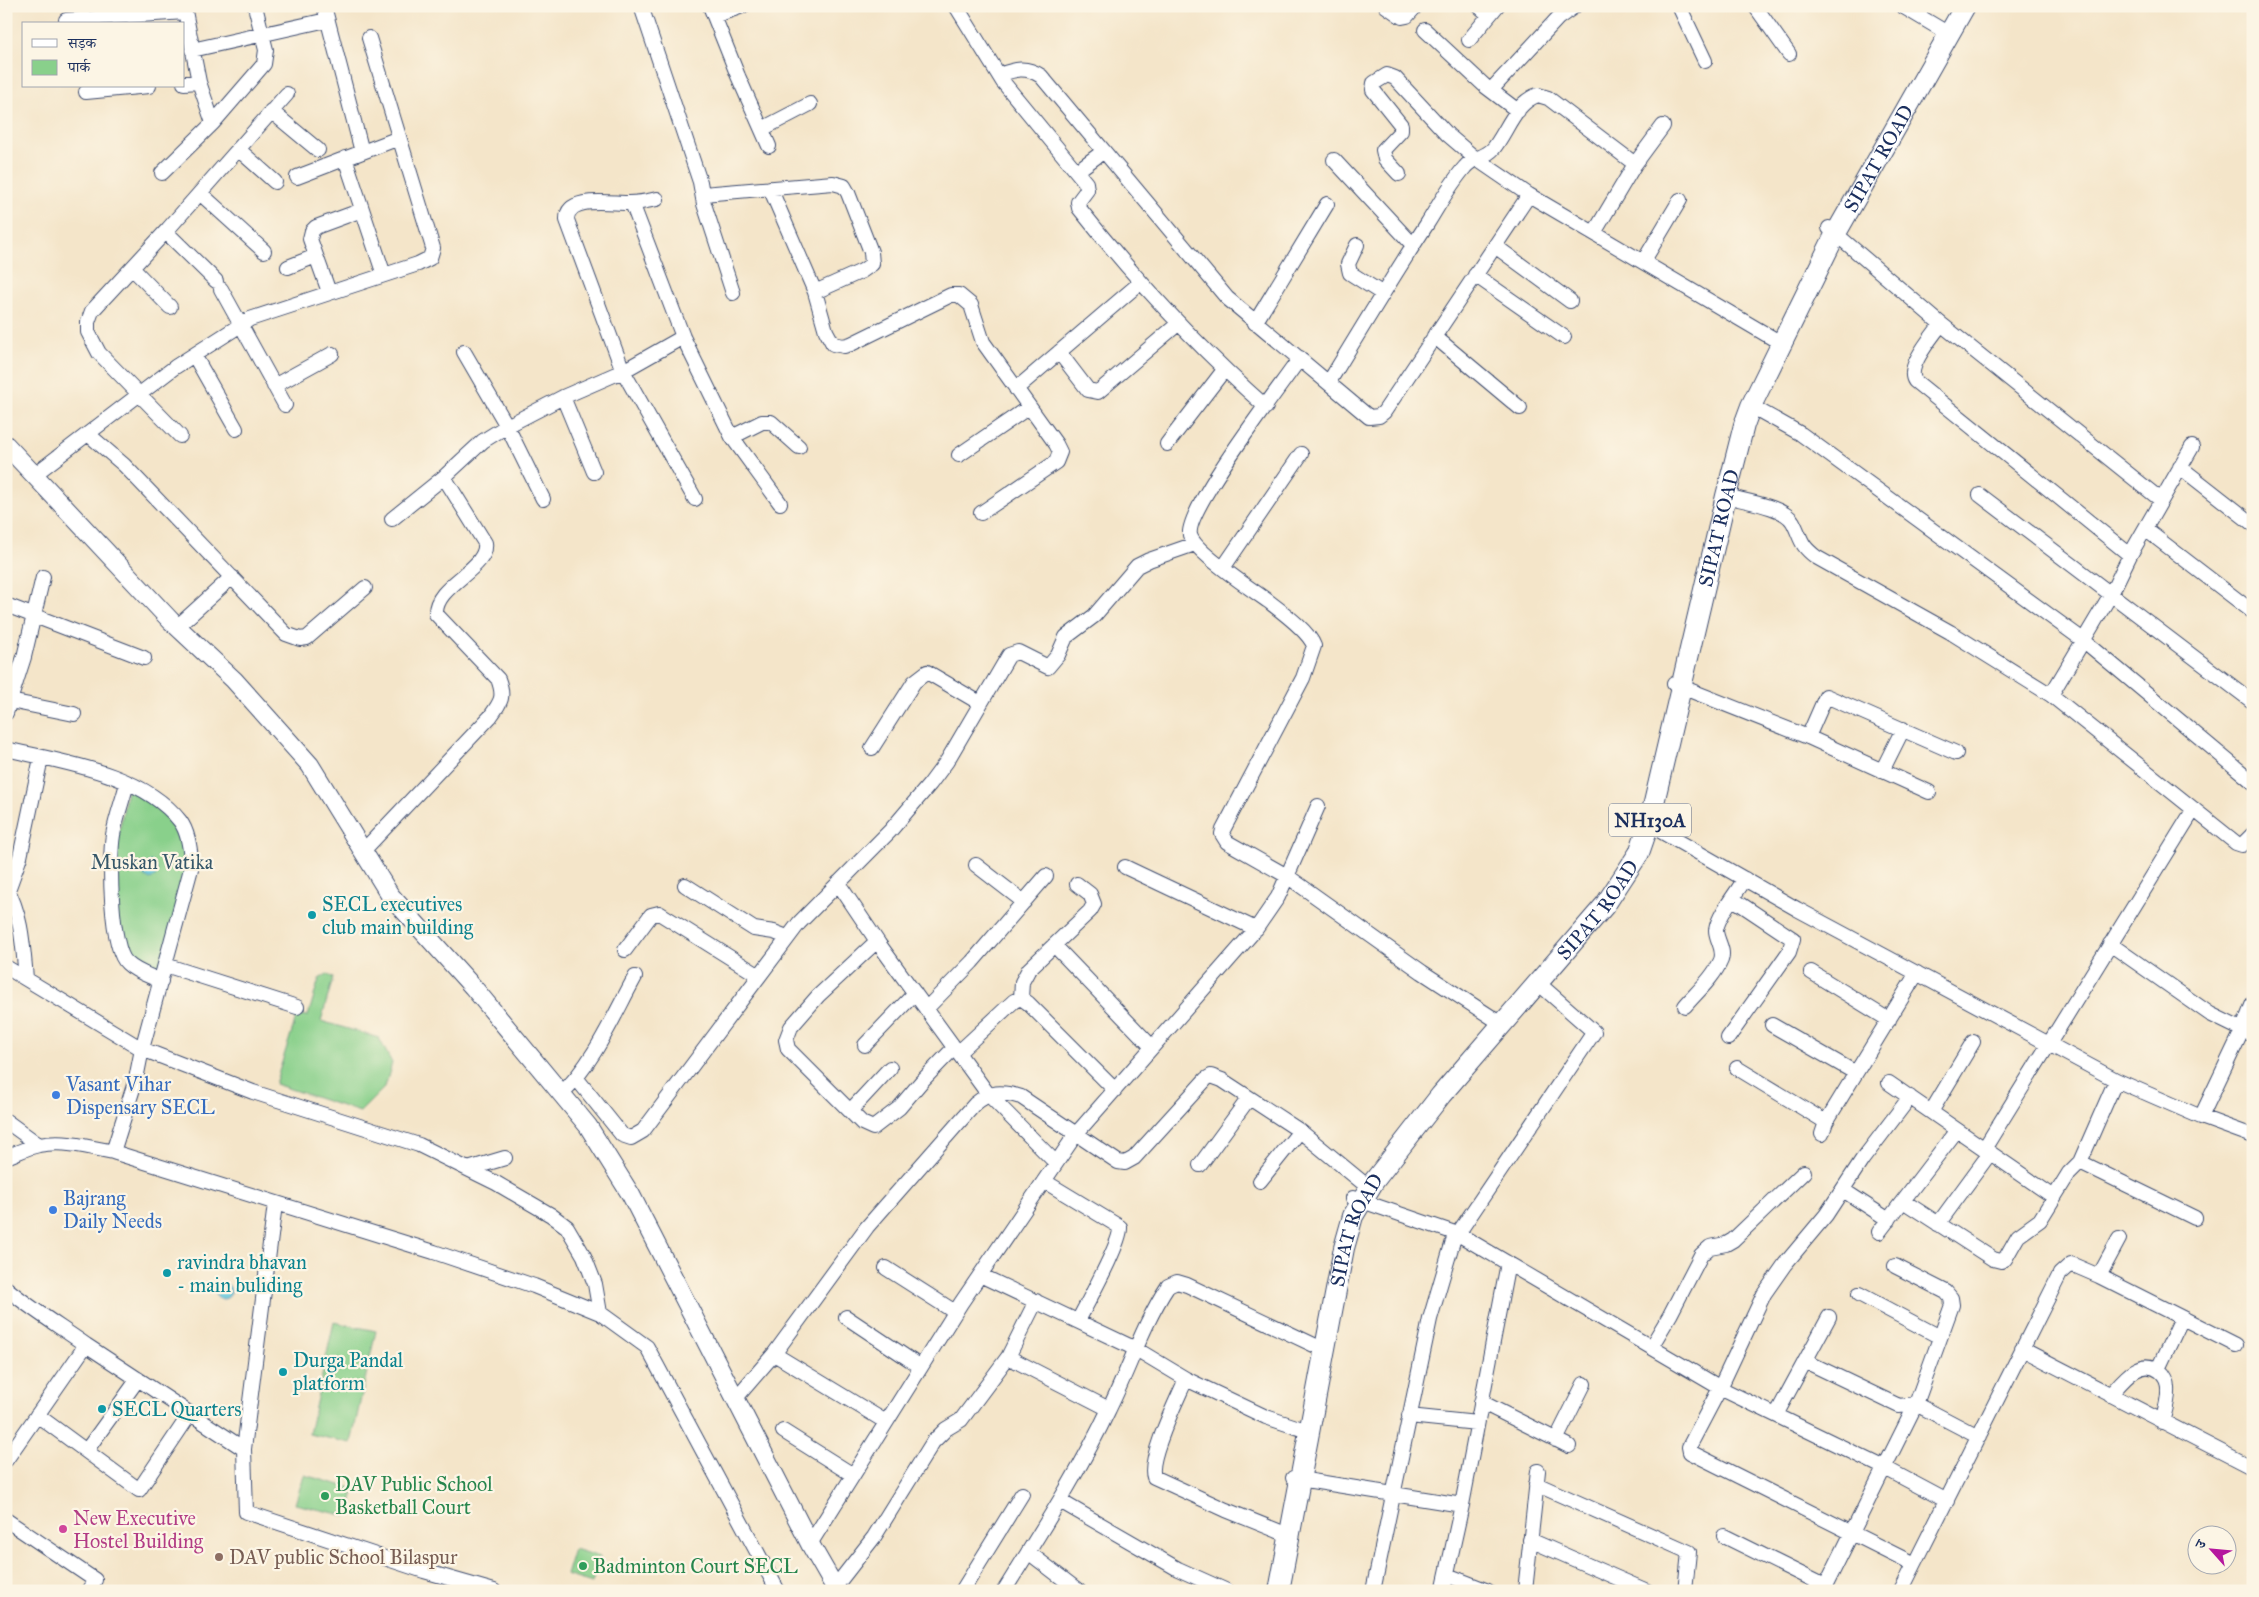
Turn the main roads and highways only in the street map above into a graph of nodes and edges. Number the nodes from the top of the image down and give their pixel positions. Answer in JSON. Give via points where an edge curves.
{"nodes":[{"id":1,"x":1952,"y":6,"type":"edge"},
{"id":2,"x":1965,"y":6,"type":"edge"},
{"id":3,"x":1944,"y":31,"type":"junction"},
{"id":4,"x":1832,"y":230,"type":"junction"},
{"id":5,"x":6,"y":445,"type":"edge"},
{"id":6,"x":1678,"y":685,"type":"junction"},
{"id":7,"x":1645,"y":822,"type":"junction"},
{"id":8,"x":1498,"y":1021,"type":"junction"},
{"id":9,"x":1358,"y":1194,"type":"junction"},
{"id":10,"x":1297,"y":1479,"type":"junction"},
{"id":11,"x":836,"y":1589,"type":"edge"},
{"id":12,"x":1269,"y":1591,"type":"edge"},
{"id":13,"x":1279,"y":1591,"type":"edge"}],
"edges":[{"from":1,"to":3,"type":"highway","name":"SIPAT ROAD","number":"NH130A"},
{"from":2,"to":3,"type":"highway","name":"SIPAT ROAD","number":"NH130A"},
{"from":3,"to":4,"type":"highway","name":"SIPAT ROAD","number":"NH130A"},
{"from":4,"to":6,"type":"highway","name":"SIPAT ROAD","number":"NH130A","via":[[1750,406]]},
{"from":4,"to":6,"type":"highway","name":"SIPAT ROAD","number":"NH130A","via":[[1747,393],[1718,486]]},
{"from":5,"to":11,"type":"main road","via":[[177,627],[234,680],[310,765],[390,895],[473,987],[588,1126],[631,1195]]},
{"from":6,"to":7,"type":"highway","name":"SIPAT ROAD","number":"NH130A"},
{"from":7,"to":8,"type":"highway","name":"SIPAT ROAD","number":"NH130A","via":[[1609,886]]},
{"from":7,"to":8,"type":"highway","name":"SIPAT ROAD","number":"NH130A","via":[[1640,853],[1605,904]]},
{"from":8,"to":9,"type":"highway","name":"SIPAT ROAD","number":"NH130A","via":[[1461,1055]]},
{"from":9,"to":10,"type":"highway","name":"SIPAT ROAD","number":"NH130A"},
{"from":9,"to":10,"type":"highway","name":"SIPAT ROAD","number":"NH130A","via":[[1344,1216],[1337,1241],[1302,1429]]},
{"from":10,"to":12,"type":"highway","name":"SIPAT ROAD","number":"NH130A"},
{"from":10,"to":13,"type":"highway","name":"SIPAT ROAD","number":"NH130A"}]}
